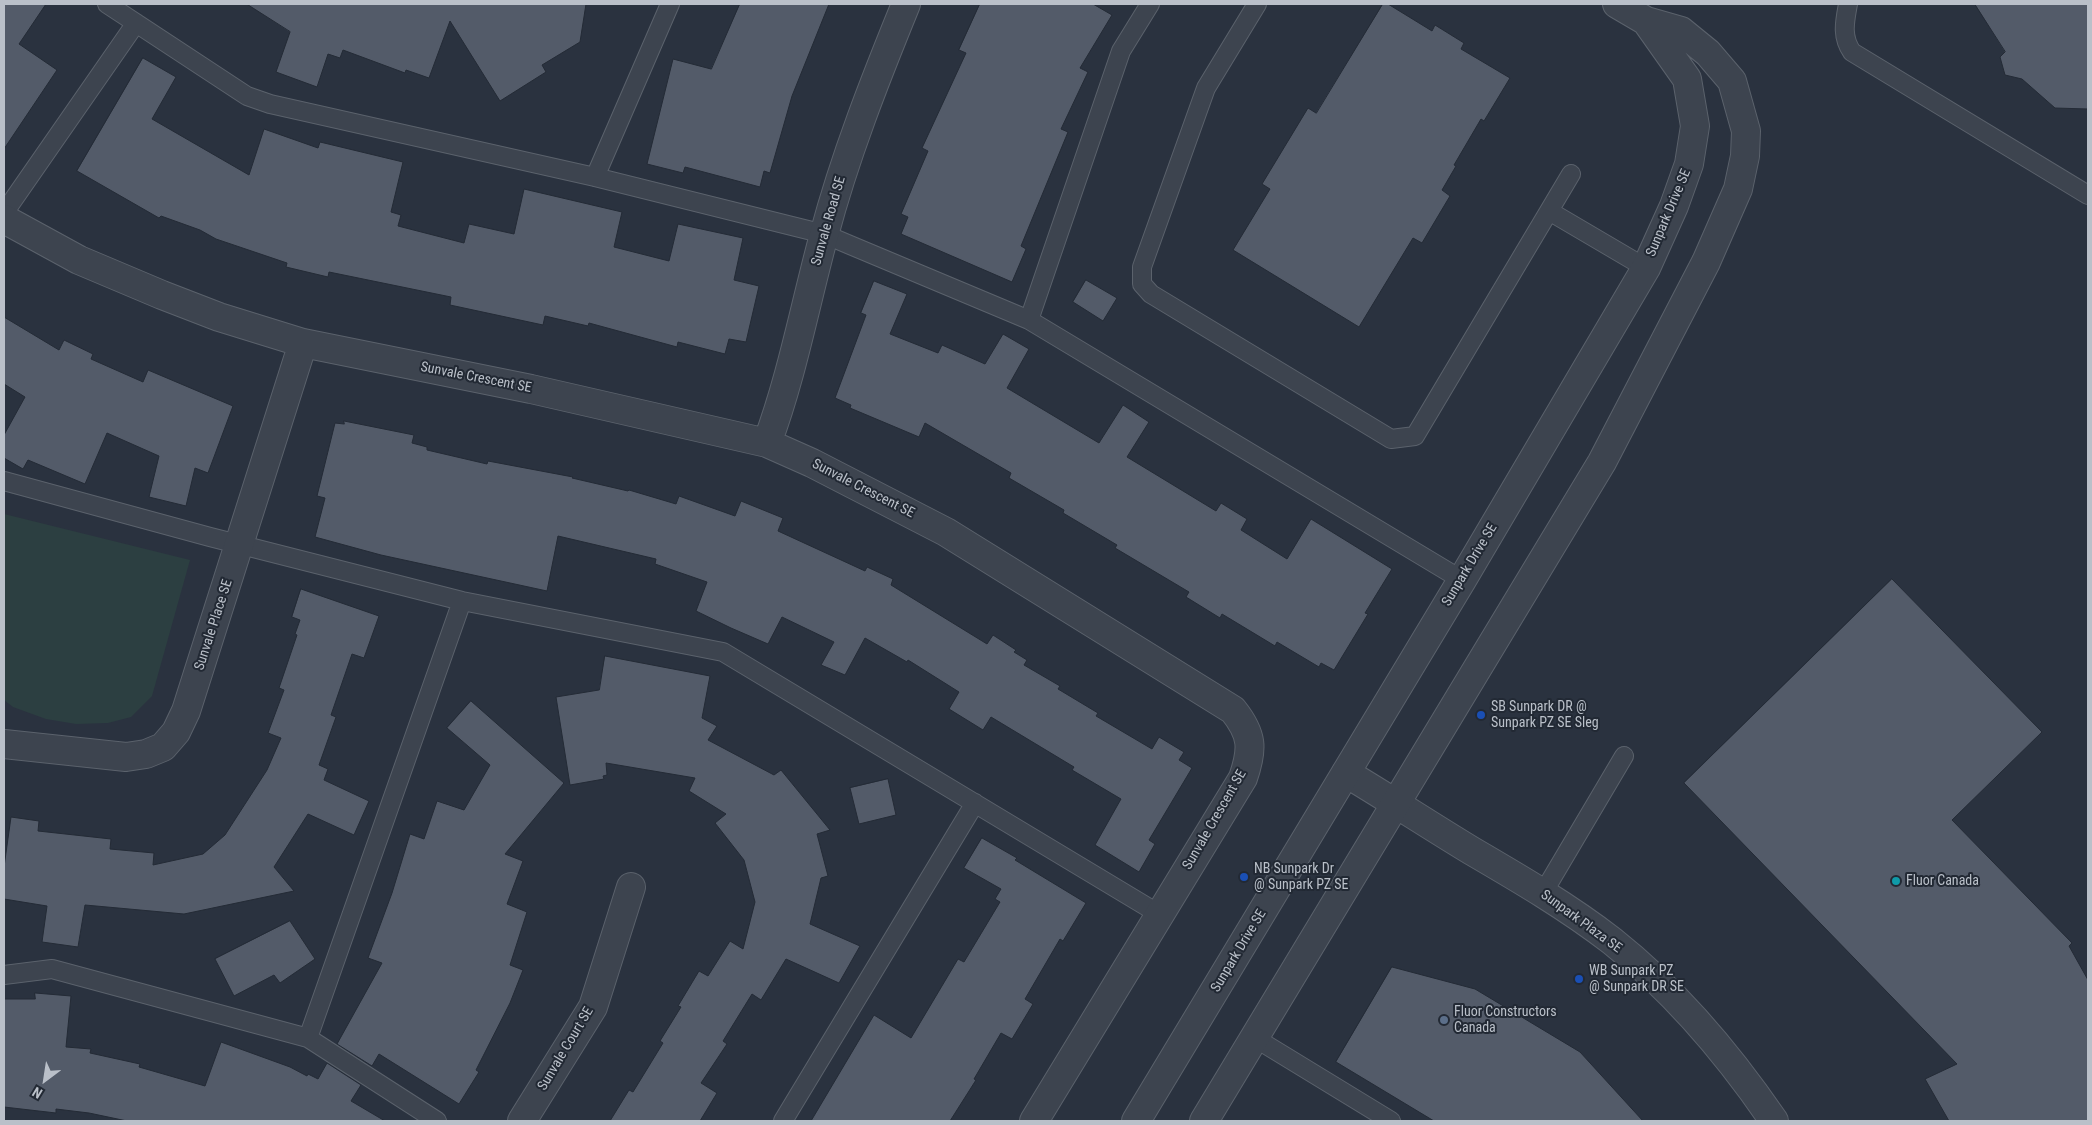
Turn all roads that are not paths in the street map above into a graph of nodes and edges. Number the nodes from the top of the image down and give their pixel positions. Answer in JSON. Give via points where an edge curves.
{"nodes":[{"id":1,"x":107,"y":4,"type":"edge"},
{"id":2,"x":670,"y":4,"type":"edge"},
{"id":3,"x":906,"y":4,"type":"edge"},
{"id":4,"x":1150,"y":4,"type":"edge"},
{"id":5,"x":1257,"y":4,"type":"edge"},
{"id":6,"x":1617,"y":4,"type":"edge"},
{"id":7,"x":1848,"y":4,"type":"edge"},
{"id":8,"x":1646,"y":21,"type":"junction"},
{"id":9,"x":136,"y":23,"type":"junction"},
{"id":10,"x":1571,"y":174,"type":"dead end"},
{"id":11,"x":595,"y":177,"type":"junction"},
{"id":12,"x":2088,"y":195,"type":"edge"},
{"id":13,"x":1549,"y":211,"type":"junction"},
{"id":14,"x":4,"y":213,"type":"edge"},
{"id":15,"x":4,"y":219,"type":"edge"},
{"id":16,"x":824,"y":234,"type":"junction"},
{"id":17,"x":1646,"y":268,"type":"junction"},
{"id":18,"x":1029,"y":320,"type":"junction"},
{"id":19,"x":303,"y":343,"type":"junction"},
{"id":20,"x":767,"y":443,"type":"junction"},
{"id":21,"x":4,"y":481,"type":"edge"},
{"id":22,"x":239,"y":545,"type":"junction"},
{"id":23,"x":1462,"y":580,"type":"junction"},
{"id":24,"x":462,"y":601,"type":"junction"},
{"id":25,"x":4,"y":744,"type":"edge"},
{"id":26,"x":1624,"y":756,"type":"dead end"},
{"id":27,"x":1346,"y":773,"type":"junction"},
{"id":28,"x":975,"y":802,"type":"junction"},
{"id":29,"x":1396,"y":803,"type":"junction"},
{"id":30,"x":631,"y":887,"type":"dead end"},
{"id":31,"x":1543,"y":894,"type":"junction"},
{"id":32,"x":1159,"y":914,"type":"junction"},
{"id":33,"x":4,"y":975,"type":"edge"},
{"id":34,"x":308,"y":1038,"type":"junction"},
{"id":35,"x":1255,"y":1038,"type":"junction"},
{"id":36,"x":437,"y":1121,"type":"edge"},
{"id":37,"x":522,"y":1121,"type":"edge"},
{"id":38,"x":783,"y":1121,"type":"edge"},
{"id":39,"x":1034,"y":1121,"type":"edge"},
{"id":40,"x":1136,"y":1121,"type":"edge"},
{"id":41,"x":1204,"y":1121,"type":"edge"},
{"id":42,"x":1391,"y":1121,"type":"edge"},
{"id":43,"x":1774,"y":1121,"type":"edge"}],
"edges":[{"from":1,"to":9,"type":"lane"},
{"from":2,"to":11,"type":"lane"},
{"from":3,"to":16,"type":"street","name":"Sunvale Road SE","via":[[860,121]]},
{"from":4,"to":18,"type":"lane","via":[[1121,50]]},
{"from":5,"to":13,"type":"lane","via":[[1206,88],[1142,267],[1142,284],[1151,294],[1391,439],[1415,436]]},
{"from":6,"to":8,"type":"street"},
{"from":7,"to":12,"type":"lane","via":[[1844,34],[1852,52]]},
{"from":8,"to":17,"type":"street","name":"Sunpark Drive SE","via":[[1687,79],[1695,126],[1689,164]]},
{"from":8,"to":29,"type":"street","via":[[1681,31],[1708,53],[1732,81],[1746,130],[1745,156],[1738,189],[1706,262],[1602,462]]},
{"from":9,"to":11,"type":"lane","via":[[247,96]]},
{"from":9,"to":14,"type":"lane"},
{"from":10,"to":13,"type":"lane"},
{"from":11,"to":16,"type":"lane"},
{"from":13,"to":17,"type":"lane"},
{"from":15,"to":19,"type":"street","name":"Sunvale Crescent SE","via":[[79,260],[162,295],[218,317]]},
{"from":16,"to":18,"type":"lane"},
{"from":16,"to":20,"type":"street","name":"Sunvale Road SE","via":[[781,406]]},
{"from":17,"to":23,"type":"street","name":"Sunpark Drive SE"},
{"from":18,"to":23,"type":"lane"},
{"from":19,"to":20,"type":"street","name":"Sunvale Crescent SE","via":[[531,389]]},
{"from":19,"to":22,"type":"street","name":"Sunvale Place SE"},
{"from":20,"to":32,"type":"street","name":"Sunvale Crescent SE","via":[[946,532],[1233,710],[1244,724],[1250,743],[1250,758],[1243,778]]},
{"from":21,"to":22,"type":"lane"},
{"from":22,"to":24,"type":"lane"},
{"from":22,"to":25,"type":"street","name":"Sunvale Place SE","via":[[186,712],[164,747],[126,757]]},
{"from":23,"to":27,"type":"street","name":"Sunpark Drive SE"},
{"from":24,"to":28,"type":"lane","via":[[723,652]]},
{"from":24,"to":34,"type":"lane"},
{"from":26,"to":31,"type":"lane"},
{"from":27,"to":29,"type":"street","name":"Sunpark Plaza SE"},
{"from":27,"to":40,"type":"street","name":"Sunpark Drive SE"},
{"from":28,"to":32,"type":"lane"},
{"from":28,"to":38,"type":"lane"},
{"from":29,"to":31,"type":"street","name":"Sunpark Plaza SE"},
{"from":29,"to":35,"type":"street"},
{"from":30,"to":37,"type":"street","name":"Sunvale Court SE","via":[[593,1007]]},
{"from":31,"to":43,"type":"street","name":"Sunpark Plaza SE","via":[[1612,942],[1658,983],[1711,1038]]},
{"from":32,"to":39,"type":"street","name":"Sunvale Crescent SE"},
{"from":33,"to":34,"type":"lane","via":[[52,969]]},
{"from":34,"to":36,"type":"lane"},
{"from":35,"to":41,"type":"street"},
{"from":35,"to":42,"type":"lane"}]}
